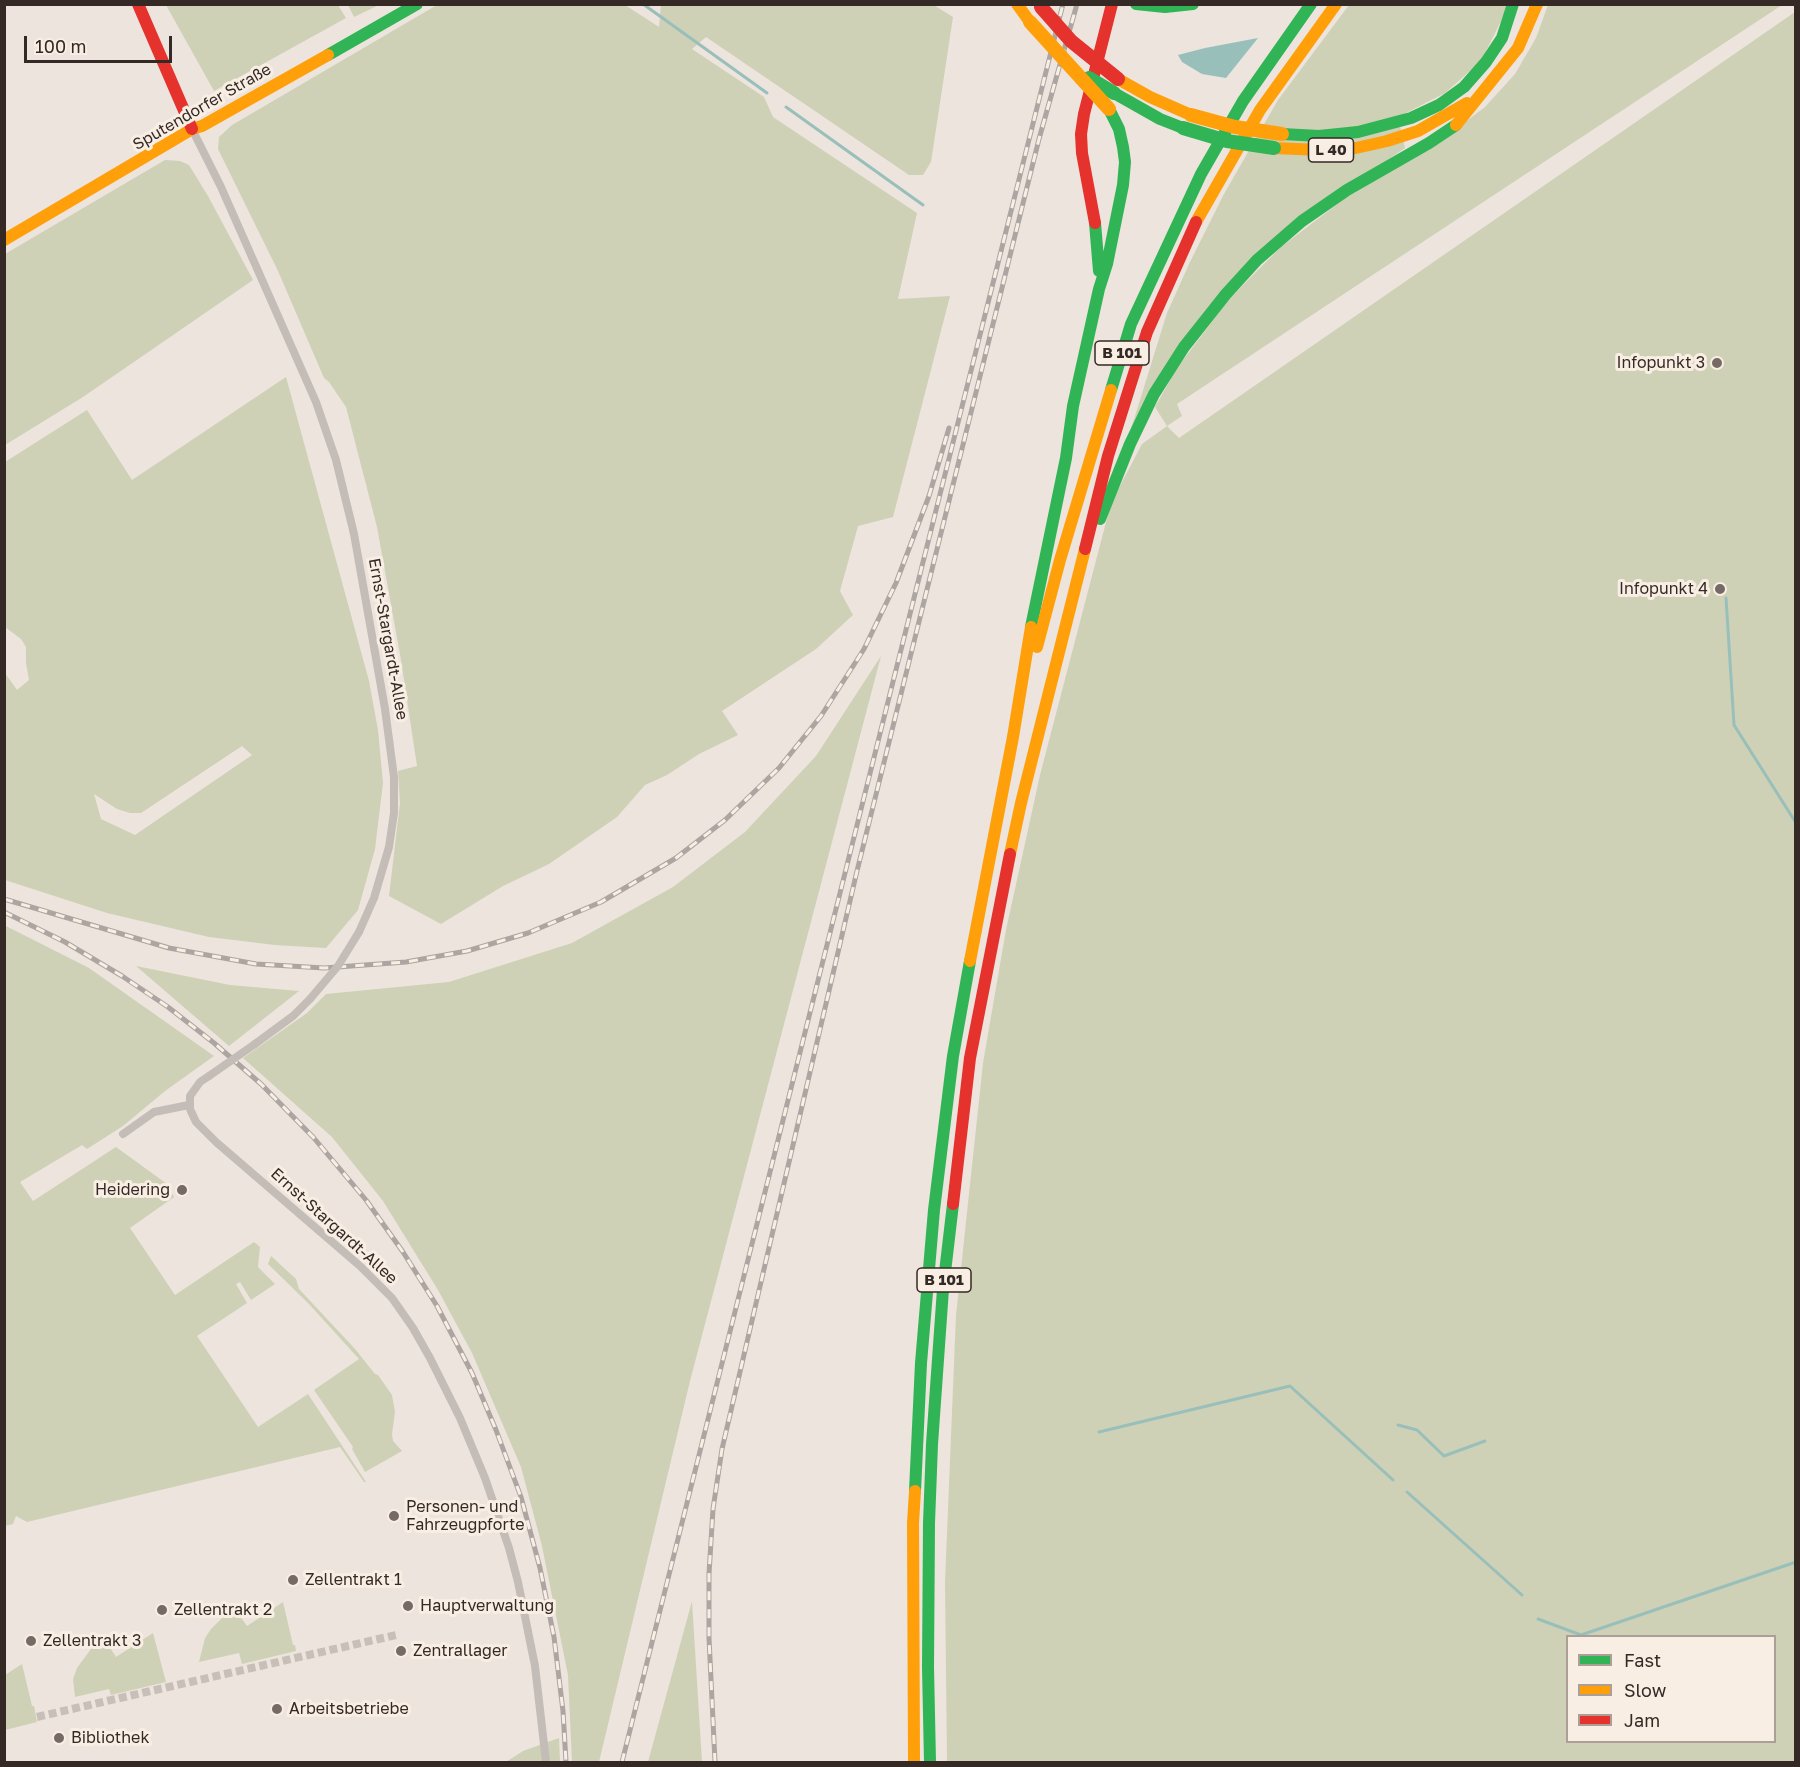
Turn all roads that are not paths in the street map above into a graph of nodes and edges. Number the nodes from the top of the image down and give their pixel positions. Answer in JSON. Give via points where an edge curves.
{"nodes":[{"id":1,"x":138,"y":4,"type":"edge"},
{"id":2,"x":417,"y":4,"type":"edge"},
{"id":3,"x":1017,"y":4,"type":"edge"},
{"id":4,"x":1112,"y":4,"type":"edge"},
{"id":5,"x":1136,"y":4,"type":"edge"},
{"id":6,"x":1193,"y":4,"type":"edge"},
{"id":7,"x":1311,"y":4,"type":"edge"},
{"id":8,"x":1336,"y":4,"type":"edge"},
{"id":9,"x":1513,"y":4,"type":"edge"},
{"id":10,"x":1141,"y":5,"type":"edge"},
{"id":11,"x":1040,"y":6,"type":"edge"},
{"id":12,"x":1535,"y":7,"type":"edge"},
{"id":13,"x":1076,"y":71,"type":"junction"},
{"id":14,"x":1477,"y":96,"type":"junction"},
{"id":15,"x":192,"y":129,"type":"junction"},
{"id":16,"x":4,"y":240,"type":"edge"},
{"id":17,"x":1098,"y":289,"type":"junction"},
{"id":18,"x":1079,"y":572,"type":"junction"},
{"id":19,"x":1013,"y":737,"type":"junction"},
{"id":20,"x":189,"y":1105,"type":"junction"},
{"id":21,"x":123,"y":1134,"type":"dead end"},
{"id":22,"x":546,"y":1762,"type":"edge"},
{"id":23,"x":914,"y":1762,"type":"edge"},
{"id":24,"x":930,"y":1762,"type":"edge"}],
"edges":[{"from":1,"to":15,"type":"main road"},
{"from":2,"to":15,"type":"main road","name":"Sputendorfer Straße"},
{"from":3,"to":13,"type":"main road","number":"L 40","bridge":true},
{"from":4,"to":17,"type":"main road","via":[[1081,134],[1099,254]]},
{"from":5,"to":10,"type":"main road"},
{"from":6,"to":10,"type":"main road"},
{"from":7,"to":19,"type":"main road","number":"B 101","via":[[1243,101],[1201,174],[1131,324],[1060,560]]},
{"from":8,"to":18,"type":"main road","number":"B 101","via":[[1260,110],[1197,220],[1147,332],[1108,456]]},
{"from":9,"to":11,"type":"main road","bridge":true,"via":[[1502,38],[1486,62],[1464,87],[1439,105],[1411,118],[1358,132],[1319,136],[1235,128],[1150,97],[1118,79],[1071,41]]},
{"from":12,"to":14,"type":"main road","number":"L 40","via":[[1518,48]]},
{"from":13,"to":14,"type":"main road","number":"L 40","bridge":true,"via":[[1150,114],[1183,128],[1227,141],[1274,148],[1356,148],[1388,141],[1418,131]]},
{"from":13,"to":17,"type":"main road","bridge":true,"via":[[1109,109],[1122,139],[1125,171],[1107,264]]},
{"from":14,"to":18,"type":"main road","via":[[1457,124],[1302,221],[1257,260],[1226,294],[1184,347],[1154,394]]},
{"from":15,"to":16,"type":"main road","name":"Sputendorfer Straße"},
{"from":15,"to":20,"type":"street","name":"Ernst-Stargardt-Allee","bridge":true,"via":[[316,402],[336,460],[354,534],[386,709],[395,786],[385,864],[359,932],[338,966],[293,1016],[193,1090]]},
{"from":17,"to":19,"type":"main road"},
{"from":18,"to":24,"type":"main road","number":"B 101","via":[[1021,803],[970,1058],[943,1289],[933,1433]]},
{"from":19,"to":23,"type":"main road","number":"B 101","via":[[952,1056],[928,1276],[913,1523]]},
{"from":20,"to":21,"type":"street","via":[[154,1112]]},
{"from":20,"to":22,"type":"street","name":"Ernst-Stargardt-Allee","via":[[196,1122],[216,1142],[376,1281],[403,1313],[430,1358],[473,1448],[509,1548],[531,1642]]}]}
